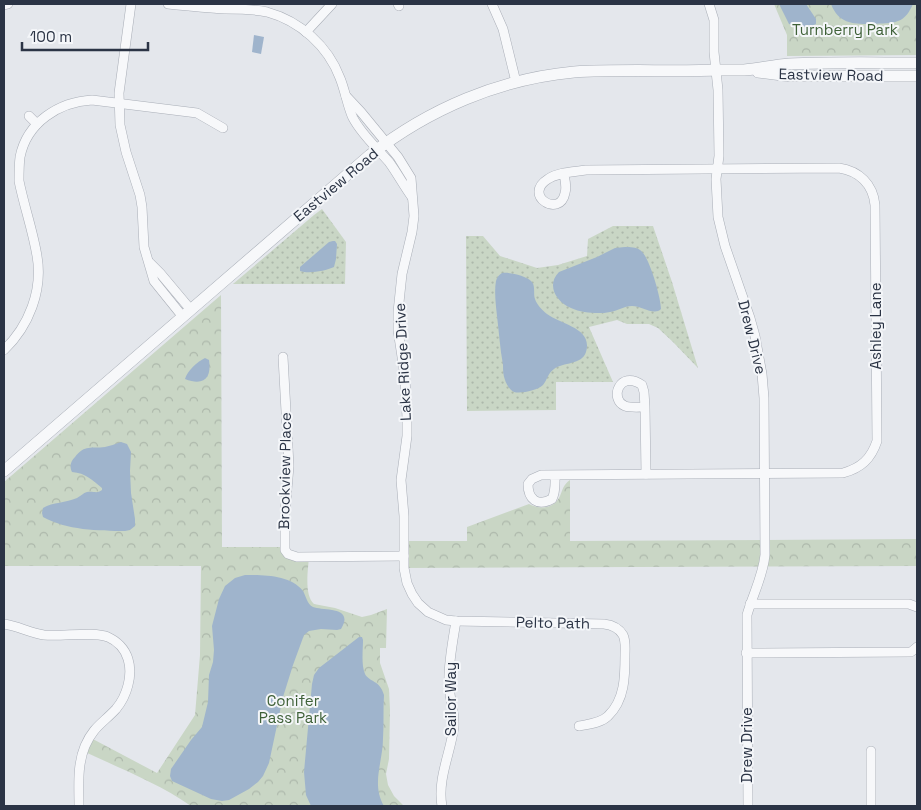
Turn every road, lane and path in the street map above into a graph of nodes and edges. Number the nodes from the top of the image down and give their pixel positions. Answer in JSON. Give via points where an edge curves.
{"nodes":[{"id":1,"x":8,"y":4,"type":"edge"},
{"id":2,"x":131,"y":4,"type":"edge"},
{"id":3,"x":168,"y":4,"type":"edge"},
{"id":4,"x":332,"y":4,"type":"edge"},
{"id":5,"x":492,"y":4,"type":"edge"},
{"id":6,"x":709,"y":4,"type":"edge"},
{"id":7,"x":4,"y":5,"type":"edge"},
{"id":8,"x":306,"y":32,"type":"junction"},
{"id":9,"x":917,"y":63,"type":"edge"},
{"id":10,"x":716,"y":70,"type":"junction"},
{"id":11,"x":744,"y":70,"type":"junction"},
{"id":12,"x":917,"y":76,"type":"edge"},
{"id":13,"x":516,"y":82,"type":"junction"},
{"id":14,"x":118,"y":103,"type":"junction"},
{"id":15,"x":29,"y":116,"type":"dead end"},
{"id":16,"x":36,"y":124,"type":"junction"},
{"id":17,"x":223,"y":128,"type":"dead end"},
{"id":18,"x":382,"y":146,"type":"junction"},
{"id":19,"x":717,"y":169,"type":"junction"},
{"id":20,"x":564,"y":174,"type":"dead end"},
{"id":21,"x":187,"y":313,"type":"junction"},
{"id":22,"x":4,"y":350,"type":"edge"},
{"id":23,"x":283,"y":357,"type":"dead end"},
{"id":24,"x":645,"y":407,"type":"dead end"},
{"id":25,"x":4,"y":471,"type":"edge"},
{"id":26,"x":764,"y":473,"type":"junction"},
{"id":27,"x":646,"y":474,"type":"junction"},
{"id":28,"x":555,"y":475,"type":"dead end"},
{"id":29,"x":404,"y":556,"type":"junction"},
{"id":30,"x":750,"y":604,"type":"junction"},
{"id":31,"x":917,"y":607,"type":"edge"},
{"id":32,"x":456,"y":621,"type":"junction"},
{"id":33,"x":4,"y":624,"type":"edge"},
{"id":34,"x":917,"y":648,"type":"edge"},
{"id":35,"x":746,"y":653,"type":"junction"},
{"id":36,"x":579,"y":726,"type":"dead end"},
{"id":37,"x":871,"y":752,"type":"dead end"},
{"id":38,"x":79,"y":806,"type":"edge"},
{"id":39,"x":442,"y":806,"type":"edge"},
{"id":40,"x":748,"y":806,"type":"edge"},
{"id":41,"x":872,"y":806,"type":"edge"}],
"edges":[{"from":1,"to":7,"type":"street"},
{"from":2,"to":14,"type":"street"},
{"from":3,"to":8,"type":"street","name":"Lake Ridge Drive","via":[[262,11],[288,20]]},
{"from":4,"to":8,"type":"street"},
{"from":5,"to":13,"type":"street","via":[[504,29]]},
{"from":6,"to":10,"type":"street","name":"Drew Drive","via":[[714,20]]},
{"from":8,"to":18,"type":"street","name":"Lake Ridge Drive","via":[[334,63],[346,96],[361,112]]},
{"from":9,"to":11,"type":"street","name":"Eastview Road","via":[[787,64]]},
{"from":10,"to":11,"type":"street","name":"Eastview Road"},
{"from":10,"to":13,"type":"street","name":"Eastview Road","via":[[582,72]]},
{"from":10,"to":19,"type":"street","name":"Drew Drive"},
{"from":11,"to":12,"type":"street","name":"Eastview Road","via":[[790,76]]},
{"from":13,"to":18,"type":"street","name":"Eastview Road","via":[[454,103]]},
{"from":14,"to":16,"type":"street","via":[[76,102],[58,108]]},
{"from":14,"to":17,"type":"street","via":[[197,113]]},
{"from":14,"to":21,"type":"street","via":[[123,140],[140,195],[148,261]]},
{"from":15,"to":16,"type":"street"},
{"from":16,"to":22,"type":"street","via":[[21,155],[19,181],[38,258],[37,289],[26,321]]},
{"from":18,"to":21,"type":"street","name":"Eastview Road"},
{"from":18,"to":29,"type":"street","name":"Lake Ridge Drive","via":[[398,157],[411,178],[414,216],[398,312],[407,418],[401,480]]},
{"from":19,"to":20,"type":"street","name":"Ashley Lane","via":[[604,169]]},
{"from":19,"to":26,"type":"street","name":"Drew Drive","via":[[721,232],[759,353],[764,398]]},
{"from":19,"to":26,"type":"street","name":"Ashley Lane","via":[[846,169],[865,180],[874,198],[877,441],[872,454],[857,467],[843,473]]},
{"from":21,"to":25,"type":"street","name":"Eastview Road"},
{"from":23,"to":29,"type":"street","name":"Brookview Place","via":[[288,450],[285,550],[297,557]]},
{"from":24,"to":27,"type":"street"},
{"from":26,"to":27,"type":"street","name":"Ashley Lane"},
{"from":26,"to":30,"type":"street","name":"Drew Drive","via":[[764,566]]},
{"from":27,"to":28,"type":"street","name":"Ashley Lane"},
{"from":29,"to":32,"type":"street","name":"Pelto Path","via":[[407,583],[418,602],[428,612]]},
{"from":30,"to":31,"type":"street","via":[[909,604]]},
{"from":30,"to":35,"type":"street","name":"Drew Drive"},
{"from":32,"to":36,"type":"street","name":"Pelto Path","via":[[604,624],[617,628],[625,643],[625,678],[619,701],[604,719]]},
{"from":32,"to":39,"type":"street","name":"Sailor Way","via":[[449,674],[454,725],[442,785]]},
{"from":33,"to":38,"type":"street","via":[[45,635],[105,636],[117,642],[127,655],[129,674],[125,693],[116,708],[92,733],[82,754]]},
{"from":34,"to":35,"type":"street","via":[[910,652]]},
{"from":35,"to":40,"type":"street","name":"Drew Drive"},
{"from":37,"to":41,"type":"street"}]}
